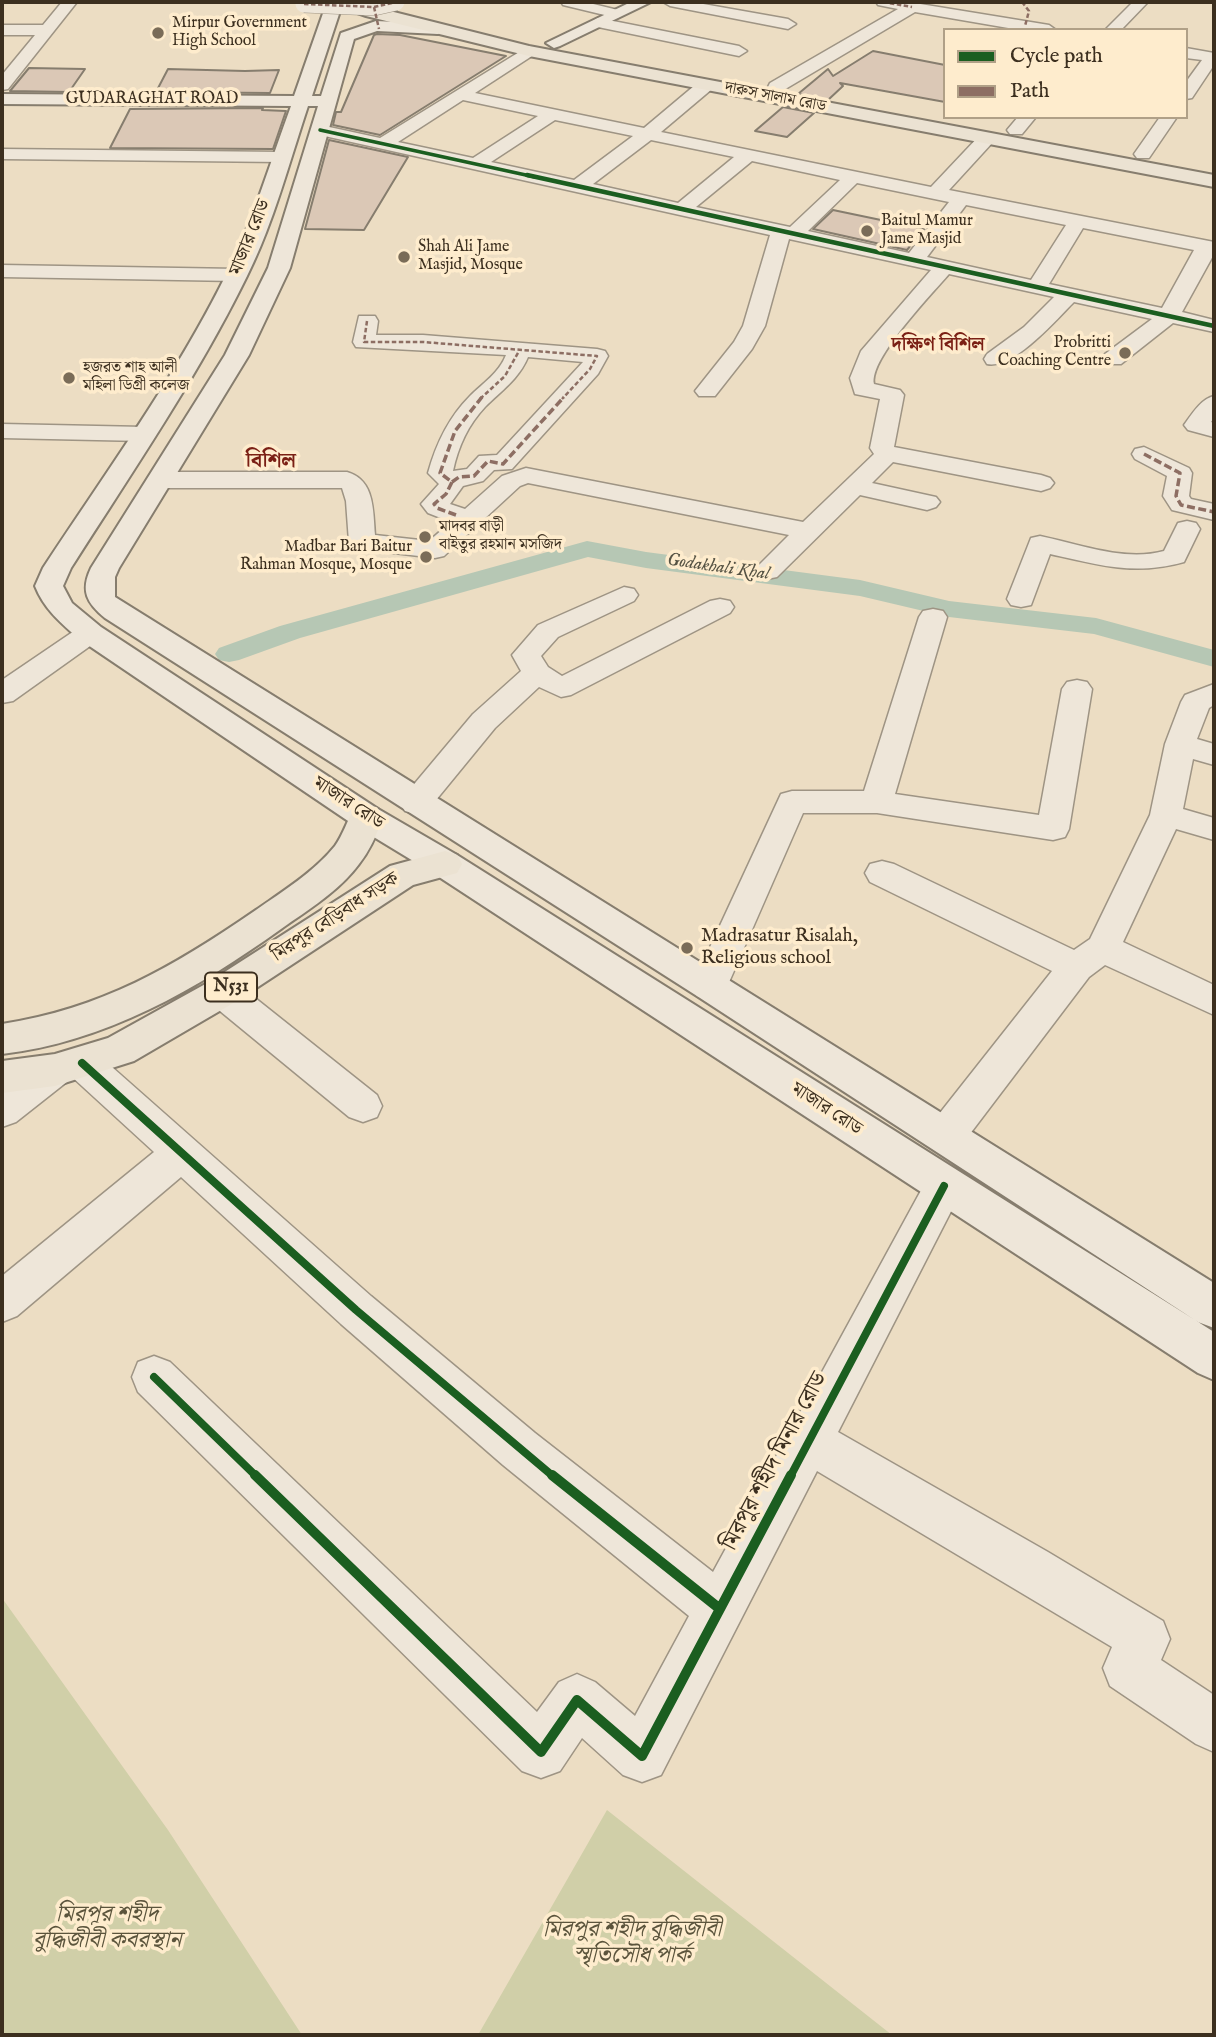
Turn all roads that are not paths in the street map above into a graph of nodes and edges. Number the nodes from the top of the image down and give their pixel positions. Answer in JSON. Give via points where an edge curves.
{"nodes":[{"id":1,"x":70,"y":2,"type":"edge"},
{"id":2,"x":396,"y":2,"type":"edge"},
{"id":3,"x":568,"y":2,"type":"edge"},
{"id":4,"x":643,"y":2,"type":"edge"},
{"id":5,"x":670,"y":2,"type":"edge"},
{"id":6,"x":883,"y":2,"type":"edge"},
{"id":7,"x":1022,"y":2,"type":"edge"},
{"id":8,"x":1141,"y":2,"type":"edge"},
{"id":9,"x":304,"y":4,"type":"dead end"},
{"id":10,"x":380,"y":4,"type":"edge"},
{"id":11,"x":907,"y":5,"type":"edge"},
{"id":12,"x":338,"y":14,"type":"edge"},
{"id":13,"x":617,"y":14,"type":"junction"},
{"id":14,"x":598,"y":23,"type":"junction"},
{"id":15,"x":788,"y":24,"type":"dead end"},
{"id":16,"x":1025,"y":26,"type":"junction"},
{"id":17,"x":1037,"y":28,"type":"edge"},
{"id":18,"x":1114,"y":28,"type":"edge"},
{"id":19,"x":380,"y":29,"type":"dead end"},
{"id":20,"x":438,"y":29,"type":"joint"},
{"id":21,"x":2,"y":30,"type":"edge"},
{"id":22,"x":47,"y":30,"type":"junction"},
{"id":23,"x":554,"y":43,"type":"junction"},
{"id":24,"x":529,"y":51,"type":"junction"},
{"id":25,"x":738,"y":51,"type":"dead end"},
{"id":26,"x":1188,"y":53,"type":"edge"},
{"id":27,"x":2,"y":85,"type":"edge"},
{"id":28,"x":706,"y":85,"type":"junction"},
{"id":29,"x":776,"y":86,"type":"junction"},
{"id":30,"x":1188,"y":91,"type":"edge"},
{"id":31,"x":462,"y":95,"type":"junction"},
{"id":32,"x":2,"y":99,"type":"edge"},
{"id":33,"x":317,"y":110,"type":"junction"},
{"id":34,"x":554,"y":113,"type":"junction"},
{"id":35,"x":943,"y":117,"type":"edge"},
{"id":36,"x":954,"y":119,"type":"edge"},
{"id":37,"x":1168,"y":119,"type":"edge"},
{"id":38,"x":1007,"y":131,"type":"edge"},
{"id":39,"x":649,"y":133,"type":"junction"},
{"id":40,"x":382,"y":144,"type":"junction"},
{"id":41,"x":1143,"y":154,"type":"junction"},
{"id":42,"x":2,"y":155,"type":"edge"},
{"id":43,"x":748,"y":155,"type":"junction"},
{"id":44,"x":282,"y":157,"type":"junction"},
{"id":45,"x":476,"y":164,"type":"junction"},
{"id":46,"x":1214,"y":167,"type":"edge"},
{"id":47,"x":853,"y":177,"type":"junction"},
{"id":48,"x":1214,"y":181,"type":"edge"},
{"id":49,"x":577,"y":187,"type":"junction"},
{"id":50,"x":936,"y":193,"type":"junction"},
{"id":51,"x":962,"y":198,"type":"junction"},
{"id":52,"x":682,"y":209,"type":"junction"},
{"id":53,"x":1077,"y":222,"type":"junction"},
{"id":54,"x":788,"y":233,"type":"junction"},
{"id":55,"x":1210,"y":247,"type":"edge"},
{"id":56,"x":914,"y":260,"type":"junction"},
{"id":57,"x":944,"y":267,"type":"junction"},
{"id":58,"x":2,"y":271,"type":"edge"},
{"id":59,"x":237,"y":275,"type":"junction"},
{"id":60,"x":1037,"y":287,"type":"junction"},
{"id":61,"x":1069,"y":294,"type":"junction"},
{"id":62,"x":1170,"y":316,"type":"junction"},
{"id":63,"x":367,"y":321,"type":"dead end"},
{"id":64,"x":1214,"y":326,"type":"edge"},
{"id":65,"x":519,"y":351,"type":"junction"},
{"id":66,"x":195,"y":354,"type":"junction"},
{"id":67,"x":237,"y":355,"type":"junction"},
{"id":68,"x":995,"y":359,"type":"dead end"},
{"id":69,"x":1114,"y":359,"type":"dead end"},
{"id":70,"x":707,"y":391,"type":"dead end"},
{"id":71,"x":1214,"y":403,"type":"edge"},
{"id":72,"x":1214,"y":430,"type":"edge"},
{"id":73,"x":2,"y":431,"type":"edge"},
{"id":74,"x":144,"y":434,"type":"junction"},
{"id":75,"x":188,"y":434,"type":"junction"},
{"id":76,"x":888,"y":454,"type":"junction"},
{"id":77,"x":1144,"y":454,"type":"dead end"},
{"id":78,"x":160,"y":480,"type":"junction"},
{"id":79,"x":452,"y":482,"type":"junction"},
{"id":80,"x":1041,"y":483,"type":"dead end"},
{"id":81,"x":855,"y":486,"type":"junction"},
{"id":82,"x":927,"y":502,"type":"dead end"},
{"id":83,"x":1214,"y":512,"type":"edge"},
{"id":84,"x":456,"y":515,"type":"dead end"},
{"id":85,"x":1187,"y":529,"type":"dead end"},
{"id":86,"x":808,"y":531,"type":"junction"},
{"id":87,"x":57,"y":568,"type":"junction"},
{"id":88,"x":767,"y":571,"type":"dead end"},
{"id":89,"x":624,"y":596,"type":"dead end"},
{"id":90,"x":1021,"y":599,"type":"dead end"},
{"id":91,"x":89,"y":602,"type":"junction"},
{"id":92,"x":720,"y":607,"type":"dead end"},
{"id":93,"x":933,"y":617,"type":"dead end"},
{"id":94,"x":537,"y":673,"type":"junction"},
{"id":95,"x":1077,"y":689,"type":"dead end"},
{"id":96,"x":1214,"y":693,"type":"edge"},
{"id":97,"x":2,"y":694,"type":"edge"},
{"id":98,"x":1180,"y":744,"type":"junction"},
{"id":99,"x":1214,"y":755,"type":"edge"},
{"id":100,"x":407,"y":797,"type":"junction"},
{"id":101,"x":877,"y":802,"type":"junction"},
{"id":102,"x":1166,"y":816,"type":"junction"},
{"id":103,"x":366,"y":817,"type":"junction"},
{"id":104,"x":1214,"y":829,"type":"edge"},
{"id":105,"x":476,"y":841,"type":"junction"},
{"id":106,"x":342,"y":862,"type":"junction"},
{"id":107,"x":445,"y":864,"type":"junction"},
{"id":108,"x":882,"y":873,"type":"dead end"},
{"id":109,"x":381,"y":888,"type":"junction"},
{"id":110,"x":1089,"y":957,"type":"junction"},
{"id":111,"x":710,"y":986,"type":"junction"},
{"id":112,"x":222,"y":992,"type":"junction"},
{"id":113,"x":1214,"y":1001,"type":"edge"},
{"id":114,"x":2,"y":1039,"type":"edge"},
{"id":115,"x":69,"y":1066,"type":"junction"},
{"id":116,"x":2,"y":1077,"type":"edge"},
{"id":117,"x":363,"y":1106,"type":"dead end"},
{"id":118,"x":2,"y":1111,"type":"edge"},
{"id":119,"x":957,"y":1142,"type":"junction"},
{"id":120,"x":181,"y":1154,"type":"junction"},
{"id":121,"x":944,"y":1186,"type":"junction"},
{"id":122,"x":2,"y":1302,"type":"edge"},
{"id":123,"x":1214,"y":1307,"type":"edge"},
{"id":124,"x":1214,"y":1358,"type":"edge"},
{"id":125,"x":153,"y":1377,"type":"dead end"},
{"id":126,"x":810,"y":1441,"type":"junction"},
{"id":127,"x":720,"y":1609,"type":"junction"},
{"id":128,"x":1214,"y":1726,"type":"edge"}],
"edges":[{"from":1,"to":22,"type":"street"},
{"from":2,"to":10,"type":"street","bridge":true},
{"from":3,"to":13,"type":"street"},
{"from":4,"to":13,"type":"main road"},
{"from":5,"to":15,"type":"street"},
{"from":6,"to":11,"type":"street"},
{"from":7,"to":16,"type":"street","via":[[1029,11]]},
{"from":8,"to":18,"type":"street"},
{"from":9,"to":10,"type":"street","bridge":true},
{"from":10,"to":19,"type":"street"},
{"from":10,"to":23,"type":"main road","name":"দারুস সালাম রোড"},
{"from":11,"to":16,"type":"street"},
{"from":11,"to":29,"type":"street"},
{"from":12,"to":20,"type":"main road","name":"মাজার রোড","via":[[376,26]]},
{"from":12,"to":33,"type":"main road","name":"মাজার রোড"},
{"from":13,"to":14,"type":"main road"},
{"from":14,"to":23,"type":"main road"},
{"from":14,"to":25,"type":"street"},
{"from":16,"to":17,"type":"street"},
{"from":20,"to":24,"type":"main road","name":"দারুস সালাম রোড"},
{"from":21,"to":22,"type":"street"},
{"from":22,"to":27,"type":"street"},
{"from":23,"to":29,"type":"main road","name":"দারুস সালাম রোড"},
{"from":24,"to":28,"type":"main road","name":"দারুস সালাম রোড"},
{"from":24,"to":31,"type":"street"},
{"from":26,"to":30,"type":"street","via":[[1212,57]]},
{"from":28,"to":38,"type":"main road","name":"দারুস সালাম রোড"},
{"from":28,"to":39,"type":"street"},
{"from":29,"to":35,"type":"main road","name":"দারুস সালাম রোড"},
{"from":31,"to":34,"type":"street"},
{"from":31,"to":40,"type":"street"},
{"from":32,"to":33,"type":"main road","name":"GUDARAGHAT ROAD"},
{"from":33,"to":40,"type":"street"},
{"from":33,"to":44,"type":"main road","name":"মাজার রোড"},
{"from":33,"to":67,"type":"main road","name":"মাজার রোড","via":[[279,268]]},
{"from":34,"to":39,"type":"street"},
{"from":34,"to":45,"type":"street"},
{"from":36,"to":38,"type":"main road","name":"দারুস সালাম রোড"},
{"from":37,"to":41,"type":"street"},
{"from":38,"to":41,"type":"main road","name":"দারুস সালাম রোড"},
{"from":38,"to":48,"type":"main road","name":"দারুস সালাম রোড"},
{"from":38,"to":50,"type":"street"},
{"from":39,"to":43,"type":"street"},
{"from":39,"to":49,"type":"street"},
{"from":40,"to":45,"type":"street"},
{"from":41,"to":46,"type":"main road","name":"দারুস সালাম রোড"},
{"from":42,"to":44,"type":"street"},
{"from":43,"to":47,"type":"street"},
{"from":43,"to":52,"type":"street"},
{"from":44,"to":59,"type":"main road","name":"মাজার রোড"},
{"from":45,"to":49,"type":"street"},
{"from":47,"to":50,"type":"street"},
{"from":47,"to":54,"type":"street"},
{"from":49,"to":52,"type":"street"},
{"from":50,"to":51,"type":"street"},
{"from":51,"to":53,"type":"street"},
{"from":51,"to":56,"type":"street"},
{"from":52,"to":54,"type":"street"},
{"from":53,"to":55,"type":"street"},
{"from":53,"to":60,"type":"street"},
{"from":54,"to":56,"type":"street"},
{"from":54,"to":70,"type":"street","via":[[754,326]]},
{"from":55,"to":62,"type":"street"},
{"from":56,"to":57,"type":"street"},
{"from":57,"to":60,"type":"street"},
{"from":57,"to":76,"type":"street","via":[[869,356],[861,378],[863,389],[892,395],[882,448]]},
{"from":58,"to":59,"type":"street"},
{"from":59,"to":66,"type":"main road","name":"মাজার রোড"},
{"from":60,"to":61,"type":"street"},
{"from":61,"to":62,"type":"street"},
{"from":61,"to":68,"type":"street","via":[[1032,332]]},
{"from":62,"to":64,"type":"street"},
{"from":62,"to":69,"type":"street"},
{"from":63,"to":65,"type":"street","via":[[364,342]]},
{"from":65,"to":79,"type":"street","via":[[514,368],[472,408],[450,439],[440,473]]},
{"from":65,"to":79,"type":"street","via":[[597,356],[503,464],[488,461],[474,475]]},
{"from":66,"to":67,"type":"main road"},
{"from":66,"to":74,"type":"main road","name":"মাজার রোড"},
{"from":67,"to":75,"type":"main road","name":"মাজার রোড"},
{"from":71,"to":72,"type":"street","via":[[1196,425]]},
{"from":73,"to":74,"type":"street"},
{"from":74,"to":75,"type":"main road"},
{"from":74,"to":87,"type":"main road","name":"মাজার রোড"},
{"from":75,"to":78,"type":"main road","name":"মাজার রোড"},
{"from":76,"to":80,"type":"street"},
{"from":76,"to":81,"type":"street"},
{"from":77,"to":83,"type":"street","via":[[1180,473],[1176,496],[1181,505]]},
{"from":78,"to":86,"type":"street","via":[[347,480],[356,491],[362,542],[435,550],[511,481],[526,475]]},
{"from":78,"to":91,"type":"main road","name":"মাজার রোড"},
{"from":79,"to":84,"type":"street","via":[[434,504]]},
{"from":81,"to":82,"type":"street"},
{"from":81,"to":86,"type":"street"},
{"from":85,"to":90,"type":"street","via":[[1175,556],[1161,561],[1128,561],[1040,544]]},
{"from":86,"to":88,"type":"street"},
{"from":87,"to":91,"type":"main road"},
{"from":87,"to":91,"type":"main road","via":[[49,586],[54,598]]},
{"from":89,"to":94,"type":"street","via":[[548,631],[526,656]]},
{"from":91,"to":97,"type":"street"},
{"from":91,"to":100,"type":"main road","name":"মাজার রোড","via":[[115,612]]},
{"from":91,"to":103,"type":"main road","name":"মাজার রোড"},
{"from":92,"to":94,"type":"street","via":[[561,688]]},
{"from":93,"to":101,"type":"street"},
{"from":94,"to":100,"type":"street"},
{"from":95,"to":101,"type":"street","via":[[1053,829]]},
{"from":96,"to":98,"type":"street","via":[[1196,702]]},
{"from":98,"to":99,"type":"street"},
{"from":98,"to":102,"type":"street"},
{"from":100,"to":103,"type":"main road"},
{"from":100,"to":105,"type":"main road","name":"মাজার রোড"},
{"from":101,"to":111,"type":"street","via":[[792,802]]},
{"from":102,"to":104,"type":"street"},
{"from":102,"to":110,"type":"street"},
{"from":103,"to":106,"type":"main road","name":"মিরপুর বেড়িবাধ সড়ক","number":"N531"},
{"from":103,"to":107,"type":"main road","name":"মাজার রোড"},
{"from":105,"to":107,"type":"main road"},
{"from":105,"to":111,"type":"main road","name":"মাজার রোড"},
{"from":106,"to":109,"type":"main road"},
{"from":106,"to":114,"type":"main road","name":"মিরপুর বেড়িবাধ সড়ক","number":"N531","via":[[280,912],[217,954],[125,1005],[59,1028]]},
{"from":107,"to":109,"type":"main road","name":"মিরপুর বেড়িবাধ সড়ক","number":"N531","via":[[402,874]]},
{"from":107,"to":121,"type":"main road","name":"মাজার রোড"},
{"from":108,"to":110,"type":"street"},
{"from":109,"to":112,"type":"main road","name":"মিরপুর বেড়িবাধ সড়ক","number":"N531"},
{"from":110,"to":113,"type":"street"},
{"from":110,"to":119,"type":"street"},
{"from":111,"to":119,"type":"main road","name":"মাজার রোড"},
{"from":112,"to":115,"type":"main road","name":"মিরপুর বেড়িবাধ সড়ক","number":"N531","via":[[120,1050]]},
{"from":112,"to":117,"type":"street"},
{"from":115,"to":116,"type":"main road","name":"মিরপুর বেড়িবাধ সড়ক","number":"N531"},
{"from":115,"to":118,"type":"street"},
{"from":115,"to":120,"type":"street"},
{"from":119,"to":121,"type":"main road"},
{"from":119,"to":123,"type":"main road","name":"মাজার রোড"},
{"from":120,"to":122,"type":"street"},
{"from":120,"to":127,"type":"street","via":[[519,1449]]},
{"from":121,"to":124,"type":"main road","name":"মাজার রোড"},
{"from":121,"to":126,"type":"street","name":"মিরপুর শহীদ মিনার রোড"},
{"from":125,"to":127,"type":"street","name":"মিরপুর শহীদ মিনার রোড","via":[[541,1752],[577,1700],[642,1756]]},
{"from":126,"to":127,"type":"street","name":"মিরপুর শহীদ মিনার রোড"},
{"from":126,"to":128,"type":"street","via":[[1145,1639],[1128,1668]]}]}
